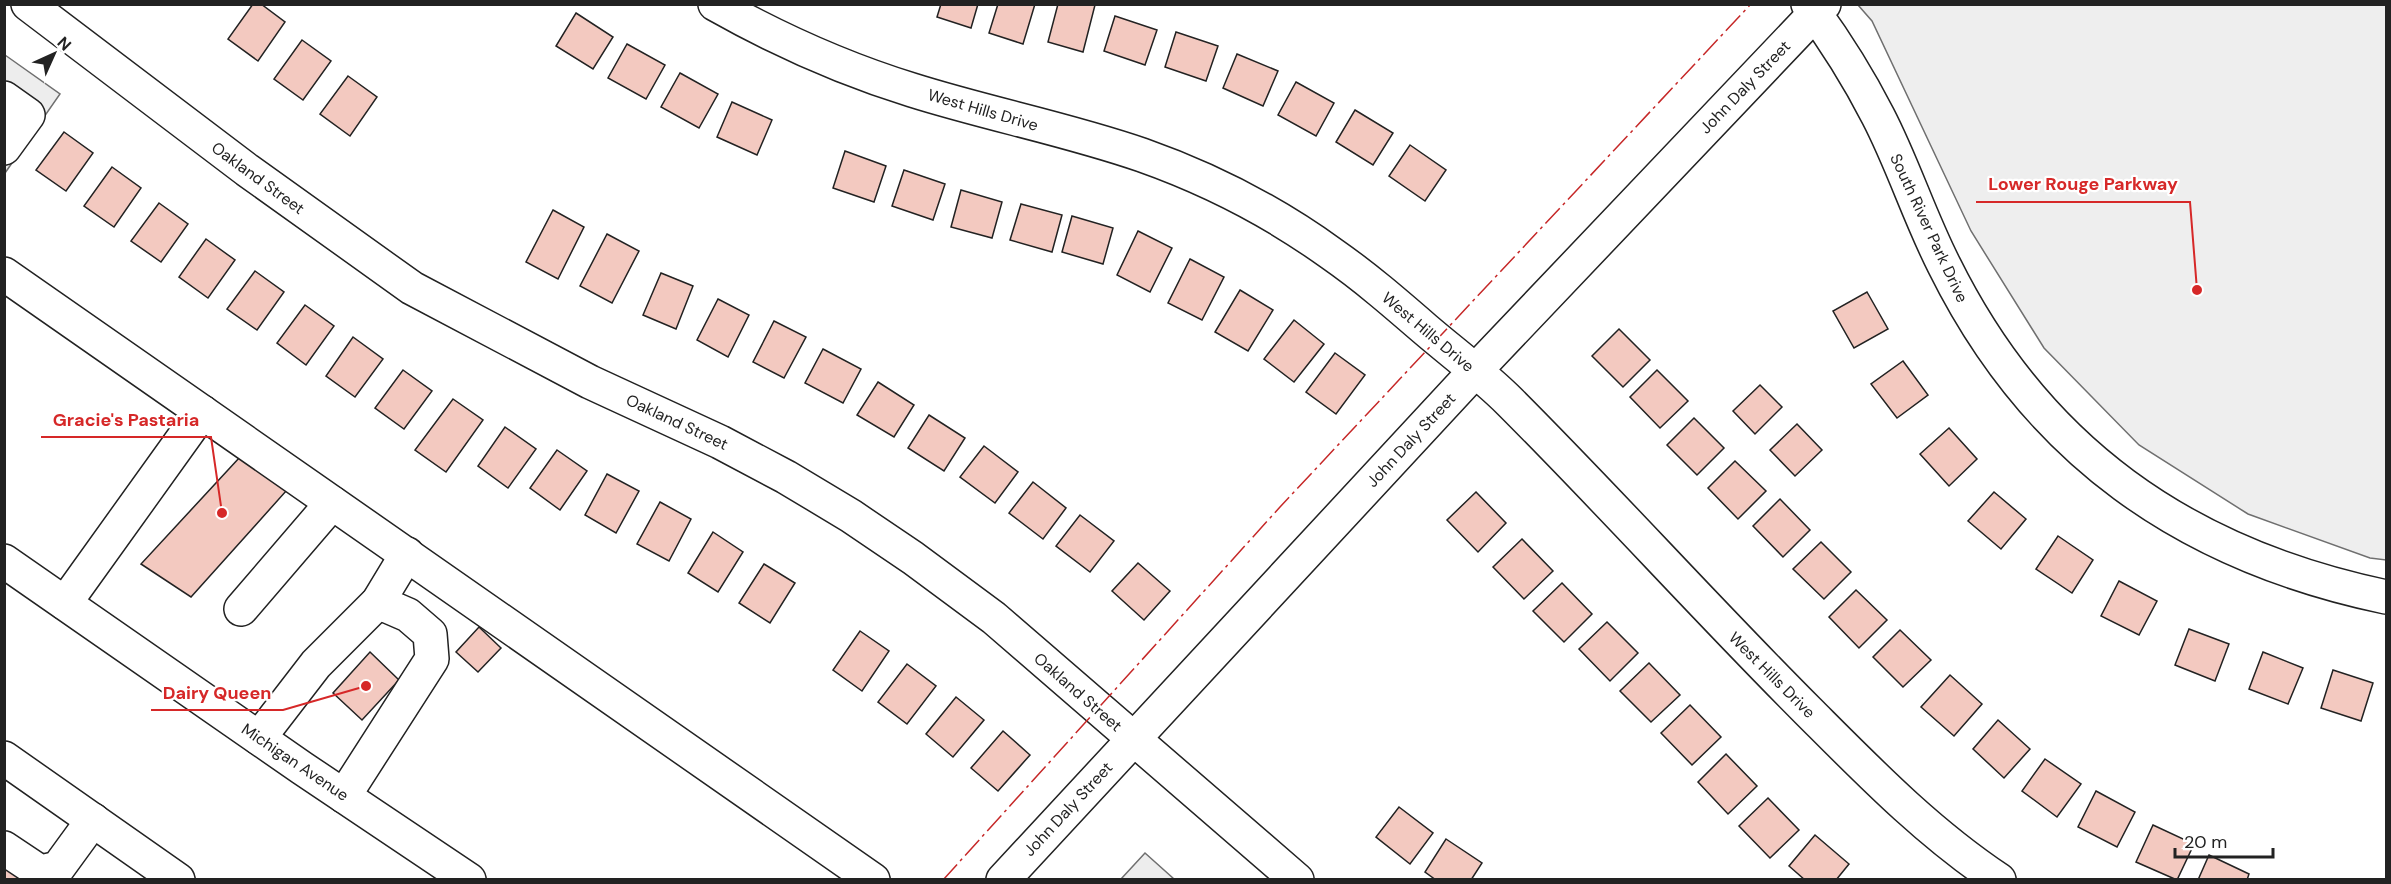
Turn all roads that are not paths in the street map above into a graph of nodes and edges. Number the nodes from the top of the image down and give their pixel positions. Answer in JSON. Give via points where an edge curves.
{"nodes":[{"id":1,"x":28,"y":4,"type":"edge"},
{"id":2,"x":715,"y":4,"type":"edge"},
{"id":3,"x":1815,"y":8,"type":"edge"},
{"id":4,"x":4,"y":98,"type":"edge"},
{"id":5,"x":4,"y":148,"type":"edge"},
{"id":6,"x":4,"y":274,"type":"edge"},
{"id":7,"x":1475,"y":372,"type":"junction"},
{"id":8,"x":201,"y":411,"type":"junction"},
{"id":9,"x":332,"y":503,"type":"junction"},
{"id":10,"x":406,"y":554,"type":"junction"},
{"id":11,"x":4,"y":561,"type":"edge"},
{"id":12,"x":2386,"y":597,"type":"edge"},
{"id":13,"x":378,"y":602,"type":"junction"},
{"id":14,"x":65,"y":603,"type":"junction"},
{"id":15,"x":241,"y":609,"type":"dead end"},
{"id":16,"x":259,"y":738,"type":"junction"},
{"id":17,"x":1132,"y":740,"type":"junction"},
{"id":18,"x":4,"y":758,"type":"edge"},
{"id":19,"x":344,"y":796,"type":"junction"},
{"id":20,"x":93,"y":820,"type":"junction"},
{"id":21,"x":4,"y":848,"type":"edge"},
{"id":22,"x":178,"y":879,"type":"edge"},
{"id":23,"x":469,"y":879,"type":"edge"},
{"id":24,"x":873,"y":879,"type":"edge"},
{"id":25,"x":1003,"y":879,"type":"edge"},
{"id":26,"x":1297,"y":879,"type":"edge"},
{"id":27,"x":1999,"y":879,"type":"edge"}],
"edges":[{"from":1,"to":17,"type":"street","name":"Oakland Street","via":[[247,170],[412,288],[590,382],[786,477],[913,558],[994,618]]},
{"from":2,"to":7,"type":"street","name":"West Hills Drive","via":[[752,25],[851,68],[912,90],[1139,154],[1233,194],[1335,255]]},
{"from":3,"to":7,"type":"street","name":"John Daly Street"},
{"from":3,"to":12,"type":"street","name":"South River Park Drive","via":[[1878,116],[1943,264],[1971,317],[2013,378],[2052,423],[2128,489],[2222,545],[2325,583]]},
{"from":4,"to":5,"type":"street","via":[[28,115]]},
{"from":6,"to":8,"type":"street"},
{"from":7,"to":17,"type":"street","name":"John Daly Street"},
{"from":7,"to":27,"type":"street","name":"West Hills Drive","via":[[1508,399],[1744,647],[1913,815]]},
{"from":8,"to":9,"type":"street"},
{"from":8,"to":14,"type":"street"},
{"from":9,"to":10,"type":"street"},
{"from":9,"to":15,"type":"street"},
{"from":10,"to":13,"type":"street"},
{"from":10,"to":24,"type":"street"},
{"from":11,"to":14,"type":"street","name":"Michigan Avenue"},
{"from":13,"to":16,"type":"street","via":[[316,664]]},
{"from":13,"to":19,"type":"street","via":[[408,615],[430,634],[432,659]]},
{"from":14,"to":16,"type":"street","name":"Michigan Avenue"},
{"from":16,"to":19,"type":"street","name":"Michigan Avenue"},
{"from":17,"to":25,"type":"street","name":"John Daly Street"},
{"from":17,"to":26,"type":"street","name":"Oakland Street"},
{"from":18,"to":20,"type":"street"},
{"from":19,"to":23,"type":"street","name":"Michigan Avenue"},
{"from":20,"to":21,"type":"street","via":[[58,868],[40,872]]},
{"from":20,"to":22,"type":"street"}]}
